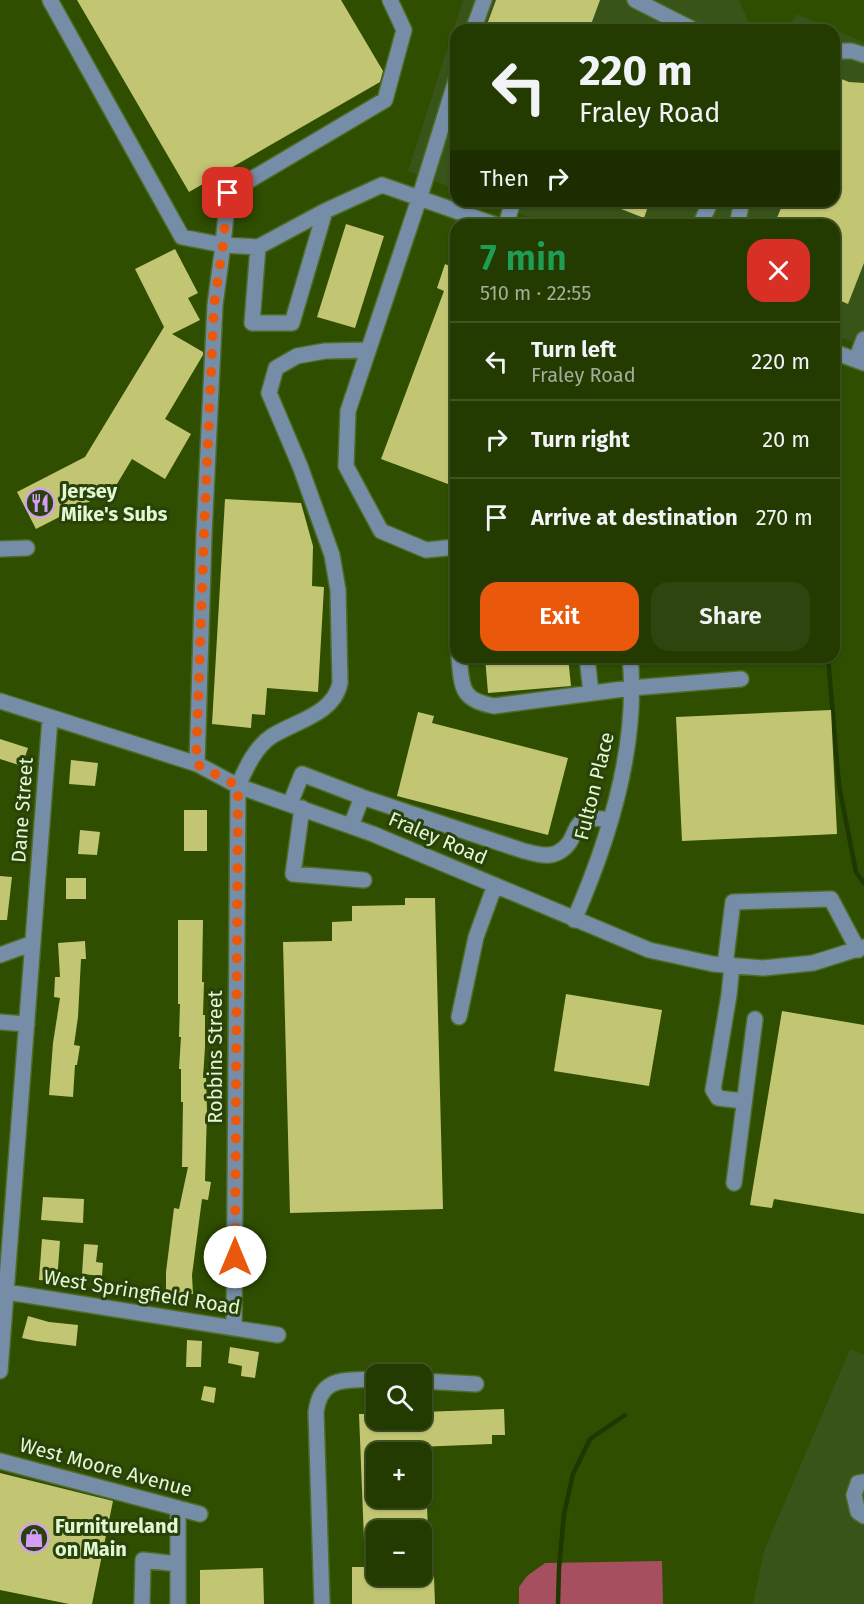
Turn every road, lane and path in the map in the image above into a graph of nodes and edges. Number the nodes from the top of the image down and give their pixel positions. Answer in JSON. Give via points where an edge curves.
{"nodes":[{"id":1,"x":50,"y":0,"type":"edge"},
{"id":2,"x":390,"y":0,"type":"edge"},
{"id":3,"x":484,"y":0,"type":"edge"},
{"id":4,"x":635,"y":0,"type":"edge"},
{"id":5,"x":475,"y":24,"type":"edge"},
{"id":6,"x":682,"y":24,"type":"edge"},
{"id":7,"x":840,"y":51,"type":"edge"},
{"id":8,"x":864,"y":56,"type":"edge"},
{"id":9,"x":450,"y":99,"type":"edge"},
{"id":10,"x":420,"y":196,"type":"junction"},
{"id":11,"x":325,"y":211,"type":"junction"},
{"id":12,"x":480,"y":219,"type":"edge"},
{"id":13,"x":223,"y":245,"type":"junction"},
{"id":14,"x":258,"y":247,"type":"junction"},
{"id":15,"x":864,"y":339,"type":"edge"},
{"id":16,"x":369,"y":350,"type":"junction"},
{"id":17,"x":840,"y":354,"type":"edge"},
{"id":18,"x":860,"y":361,"type":"edge"},
{"id":19,"x":27,"y":548,"type":"dead end"},
{"id":20,"x":450,"y":548,"type":"edge"},
{"id":21,"x":0,"y":549,"type":"edge"},
{"id":22,"x":460,"y":663,"type":"edge"},
{"id":23,"x":588,"y":663,"type":"edge"},
{"id":24,"x":630,"y":663,"type":"edge"},
{"id":25,"x":741,"y":679,"type":"dead end"},
{"id":26,"x":630,"y":688,"type":"junction"},
{"id":27,"x":591,"y":693,"type":"junction"},
{"id":28,"x":0,"y":701,"type":"edge"},
{"id":29,"x":50,"y":719,"type":"junction"},
{"id":30,"x":196,"y":764,"type":"junction"},
{"id":31,"x":238,"y":786,"type":"junction"},
{"id":32,"x":362,"y":797,"type":"junction"},
{"id":33,"x":296,"y":806,"type":"junction"},
{"id":34,"x":610,"y":820,"type":"junction"},
{"id":35,"x":351,"y":826,"type":"junction"},
{"id":36,"x":364,"y":880,"type":"dead end"},
{"id":37,"x":495,"y":885,"type":"junction"},
{"id":38,"x":574,"y":920,"type":"junction"},
{"id":39,"x":33,"y":942,"type":"junction"},
{"id":40,"x":861,"y":949,"type":"edge"},
{"id":41,"x":0,"y":955,"type":"edge"},
{"id":42,"x":729,"y":965,"type":"junction"},
{"id":43,"x":459,"y":1017,"type":"dead end"},
{"id":44,"x":755,"y":1019,"type":"dead end"},
{"id":45,"x":0,"y":1022,"type":"edge"},
{"id":46,"x":27,"y":1024,"type":"junction"},
{"id":47,"x":743,"y":1101,"type":"junction"},
{"id":48,"x":734,"y":1182,"type":"dead end"},
{"id":49,"x":3,"y":1291,"type":"edge"},
{"id":50,"x":234,"y":1328,"type":"junction"},
{"id":51,"x":278,"y":1335,"type":"dead end"},
{"id":52,"x":0,"y":1371,"type":"edge"},
{"id":53,"x":366,"y":1380,"type":"edge"},
{"id":54,"x":432,"y":1382,"type":"edge"},
{"id":55,"x":476,"y":1384,"type":"dead end"},
{"id":56,"x":0,"y":1461,"type":"edge"},
{"id":57,"x":864,"y":1482,"type":"edge"},
{"id":58,"x":178,"y":1508,"type":"junction"},
{"id":59,"x":200,"y":1514,"type":"dead end"},
{"id":60,"x":864,"y":1516,"type":"edge"},
{"id":61,"x":178,"y":1564,"type":"junction"},
{"id":62,"x":142,"y":1604,"type":"edge"},
{"id":63,"x":178,"y":1604,"type":"edge"},
{"id":64,"x":322,"y":1604,"type":"edge"}],
"edges":[{"from":1,"to":13,"type":"street","via":[[182,237]]},
{"from":2,"to":13,"type":"street","via":[[405,30],[385,100],[228,193]]},
{"from":3,"to":5,"type":"street"},
{"from":4,"to":6,"type":"street"},
{"from":7,"to":8,"type":"street"},
{"from":9,"to":10,"type":"street"},
{"from":10,"to":11,"type":"street","via":[[382,185]]},
{"from":10,"to":12,"type":"street"},
{"from":10,"to":16,"type":"street"},
{"from":11,"to":14,"type":"street"},
{"from":11,"to":14,"type":"street","via":[[292,324],[252,323]]},
{"from":13,"to":14,"type":"street"},
{"from":13,"to":30,"type":"street","via":[[214,305]]},
{"from":15,"to":18,"type":"street"},
{"from":16,"to":20,"type":"street","via":[[348,411],[346,466],[381,531],[426,550]]},
{"from":16,"to":31,"type":"street","via":[[297,356],[276,368],[269,393],[332,555],[338,590],[340,682],[338,692],[316,714],[271,736],[251,758]]},
{"from":17,"to":18,"type":"street"},
{"from":19,"to":21,"type":"street"},
{"from":22,"to":27,"type":"street","via":[[465,694],[478,703],[494,706]]},
{"from":23,"to":27,"type":"street"},
{"from":24,"to":26,"type":"street","name":"Fulton Place"},
{"from":25,"to":26,"type":"street"},
{"from":26,"to":27,"type":"street"},
{"from":26,"to":34,"type":"street","name":"Fulton Place","via":[[629,730]]},
{"from":28,"to":29,"type":"street","name":"Fraley Road"},
{"from":29,"to":30,"type":"street","name":"Fraley Road"},
{"from":29,"to":39,"type":"street","name":"Dane Street"},
{"from":30,"to":31,"type":"street","name":"Fraley Road"},
{"from":31,"to":33,"type":"street","name":"Fraley Road"},
{"from":31,"to":50,"type":"street","name":"Robbins Street"},
{"from":32,"to":33,"type":"street","via":[[302,774]]},
{"from":32,"to":34,"type":"street","via":[[544,855],[556,854],[567,845],[584,819]]},
{"from":32,"to":35,"type":"street"},
{"from":33,"to":35,"type":"street","name":"Fraley Road"},
{"from":33,"to":36,"type":"street","via":[[293,874]]},
{"from":34,"to":38,"type":"street","name":"Fulton Place"},
{"from":35,"to":37,"type":"street","name":"Fraley Road"},
{"from":37,"to":38,"type":"street","name":"Fraley Road"},
{"from":37,"to":43,"type":"street","via":[[476,937]]},
{"from":38,"to":42,"type":"street","name":"Fraley Road","via":[[649,950]]},
{"from":39,"to":41,"type":"street"},
{"from":39,"to":46,"type":"street","name":"Dane Street"},
{"from":40,"to":42,"type":"street","name":"Fraley Road","via":[[813,963],[763,968]]},
{"from":40,"to":42,"type":"street","via":[[831,899],[733,902]]},
{"from":42,"to":47,"type":"street","via":[[729,995],[713,1090],[718,1098]]},
{"from":44,"to":47,"type":"street"},
{"from":45,"to":46,"type":"street"},
{"from":46,"to":49,"type":"street","name":"Dane Street"},
{"from":47,"to":48,"type":"street"},
{"from":49,"to":50,"type":"street","name":"West Springfield Road"},
{"from":49,"to":52,"type":"street","name":"Dane Street"},
{"from":50,"to":51,"type":"street","name":"West Springfield Road"},
{"from":53,"to":64,"type":"street","via":[[327,1386],[318,1398]]},
{"from":54,"to":55,"type":"street"},
{"from":56,"to":58,"type":"street","name":"West Moore Avenue"},
{"from":57,"to":60,"type":"street","via":[[858,1483],[854,1495],[858,1512]]},
{"from":58,"to":59,"type":"street","name":"West Moore Avenue"},
{"from":58,"to":61,"type":"street"},
{"from":61,"to":62,"type":"street","via":[[143,1560]]},
{"from":61,"to":63,"type":"street"}]}
